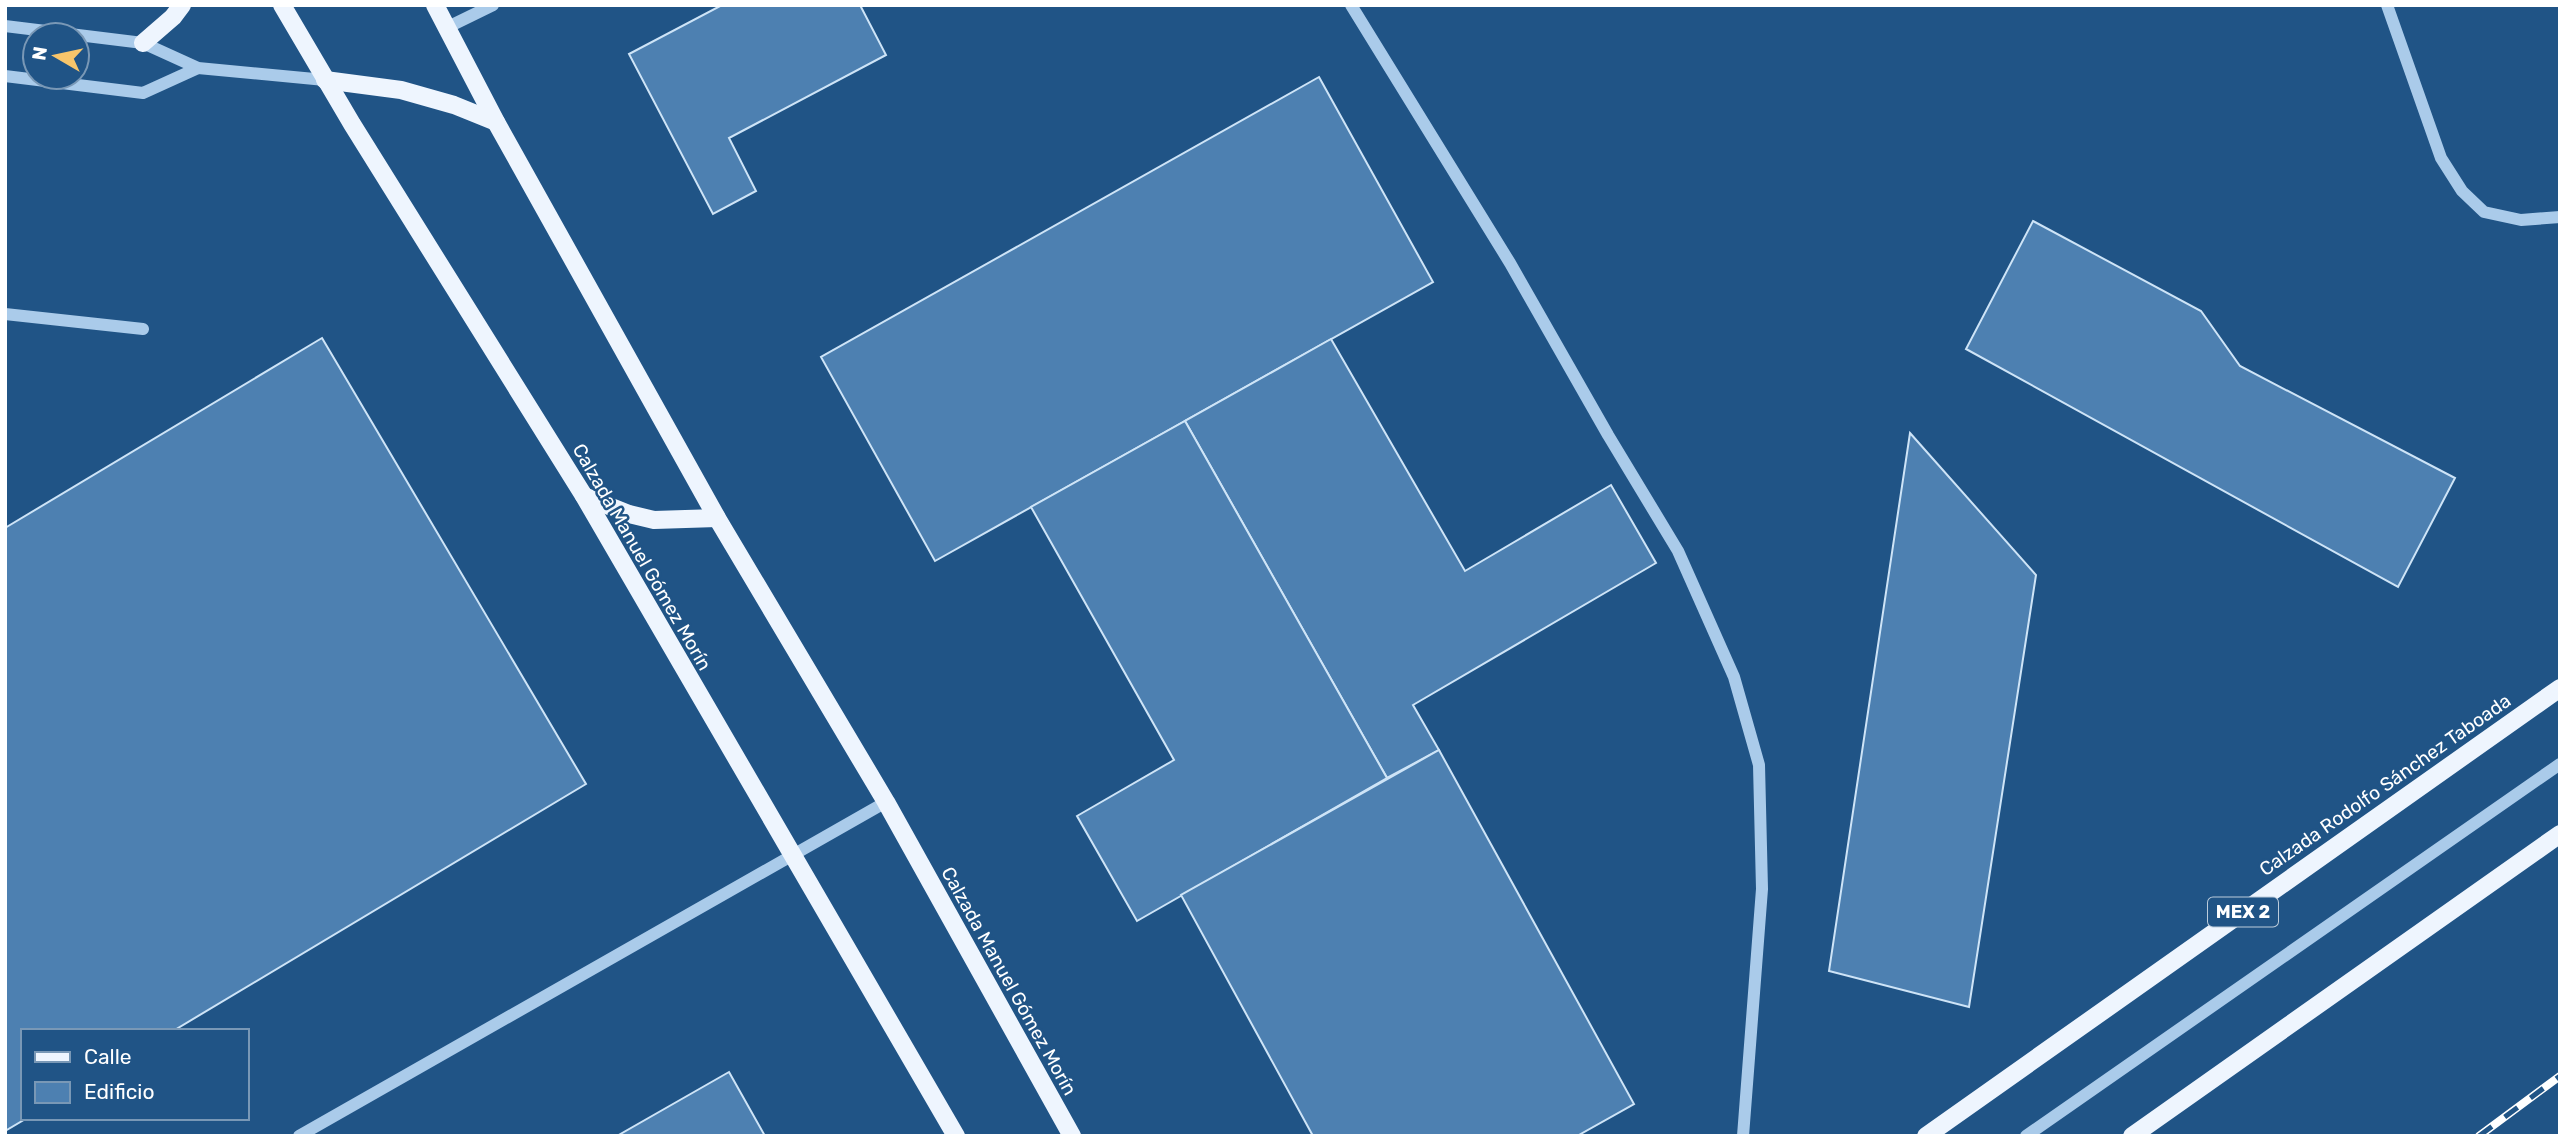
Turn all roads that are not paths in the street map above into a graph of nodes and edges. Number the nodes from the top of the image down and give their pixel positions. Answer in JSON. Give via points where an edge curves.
{"nodes":[{"id":1,"x":182,"y":5,"type":"edge"},
{"id":2,"x":282,"y":5,"type":"edge"},
{"id":3,"x":435,"y":5,"type":"edge"},
{"id":4,"x":493,"y":5,"type":"edge"},
{"id":5,"x":1351,"y":5,"type":"edge"},
{"id":6,"x":2387,"y":5,"type":"edge"},
{"id":7,"x":5,"y":26,"type":"edge"},
{"id":8,"x":448,"y":27,"type":"junction"},
{"id":9,"x":143,"y":43,"type":"junction"},
{"id":10,"x":198,"y":68,"type":"junction"},
{"id":11,"x":5,"y":76,"type":"edge"},
{"id":12,"x":325,"y":80,"type":"junction"},
{"id":13,"x":496,"y":122,"type":"junction"},
{"id":14,"x":2560,"y":217,"type":"edge"},
{"id":15,"x":5,"y":314,"type":"edge"},
{"id":16,"x":143,"y":329,"type":"dead end"},
{"id":17,"x":584,"y":496,"type":"junction"},
{"id":18,"x":717,"y":518,"type":"junction"},
{"id":19,"x":2560,"y":688,"type":"edge"},
{"id":20,"x":2560,"y":764,"type":"edge"},
{"id":21,"x":886,"y":802,"type":"junction"},
{"id":22,"x":2560,"y":834,"type":"edge"},
{"id":23,"x":792,"y":855,"type":"junction"},
{"id":24,"x":299,"y":1136,"type":"edge"},
{"id":25,"x":956,"y":1136,"type":"edge"},
{"id":26,"x":1072,"y":1136,"type":"edge"},
{"id":27,"x":1743,"y":1136,"type":"edge"},
{"id":28,"x":1926,"y":1136,"type":"edge"},
{"id":29,"x":2026,"y":1136,"type":"edge"},
{"id":30,"x":2132,"y":1136,"type":"edge"}],
"edges":[{"from":1,"to":9,"type":"main road"},
{"from":2,"to":12,"type":"main road","name":"Calzada Manuel Gómez Morín"},
{"from":3,"to":8,"type":"main road","name":"Calzada Manuel Gómez Morín"},
{"from":4,"to":8,"type":"lane"},
{"from":5,"to":27,"type":"lane","via":[[1510,263],[1678,551],[1734,677],[1759,765],[1762,889]]},
{"from":6,"to":14,"type":"lane","via":[[2441,159],[2462,191],[2484,212],[2521,220]]},
{"from":7,"to":9,"type":"lane"},
{"from":8,"to":13,"type":"main road","name":"Calzada Manuel Gómez Morín"},
{"from":9,"to":10,"type":"lane"},
{"from":10,"to":11,"type":"lane","via":[[143,93]]},
{"from":10,"to":12,"type":"lane"},
{"from":12,"to":13,"type":"main road","via":[[401,90]]},
{"from":12,"to":17,"type":"main road","name":"Calzada Manuel Gómez Morín"},
{"from":13,"to":18,"type":"main road","name":"Calzada Manuel Gómez Morín"},
{"from":15,"to":16,"type":"lane"},
{"from":17,"to":18,"type":"main road","via":[[654,520]]},
{"from":17,"to":23,"type":"main road","name":"Calzada Manuel Gómez Morín"},
{"from":18,"to":21,"type":"main road","name":"Calzada Manuel Gómez Morín"},
{"from":19,"to":28,"type":"main road","name":"Calzada Rodolfo Sánchez Taboada","number":"MEX 2"},
{"from":20,"to":29,"type":"lane"},
{"from":21,"to":23,"type":"lane"},
{"from":21,"to":26,"type":"main road","name":"Calzada Manuel Gómez Morín"},
{"from":22,"to":30,"type":"main road"},
{"from":23,"to":24,"type":"lane"},
{"from":23,"to":25,"type":"main road","name":"Calzada Manuel Gómez Morín"}]}
